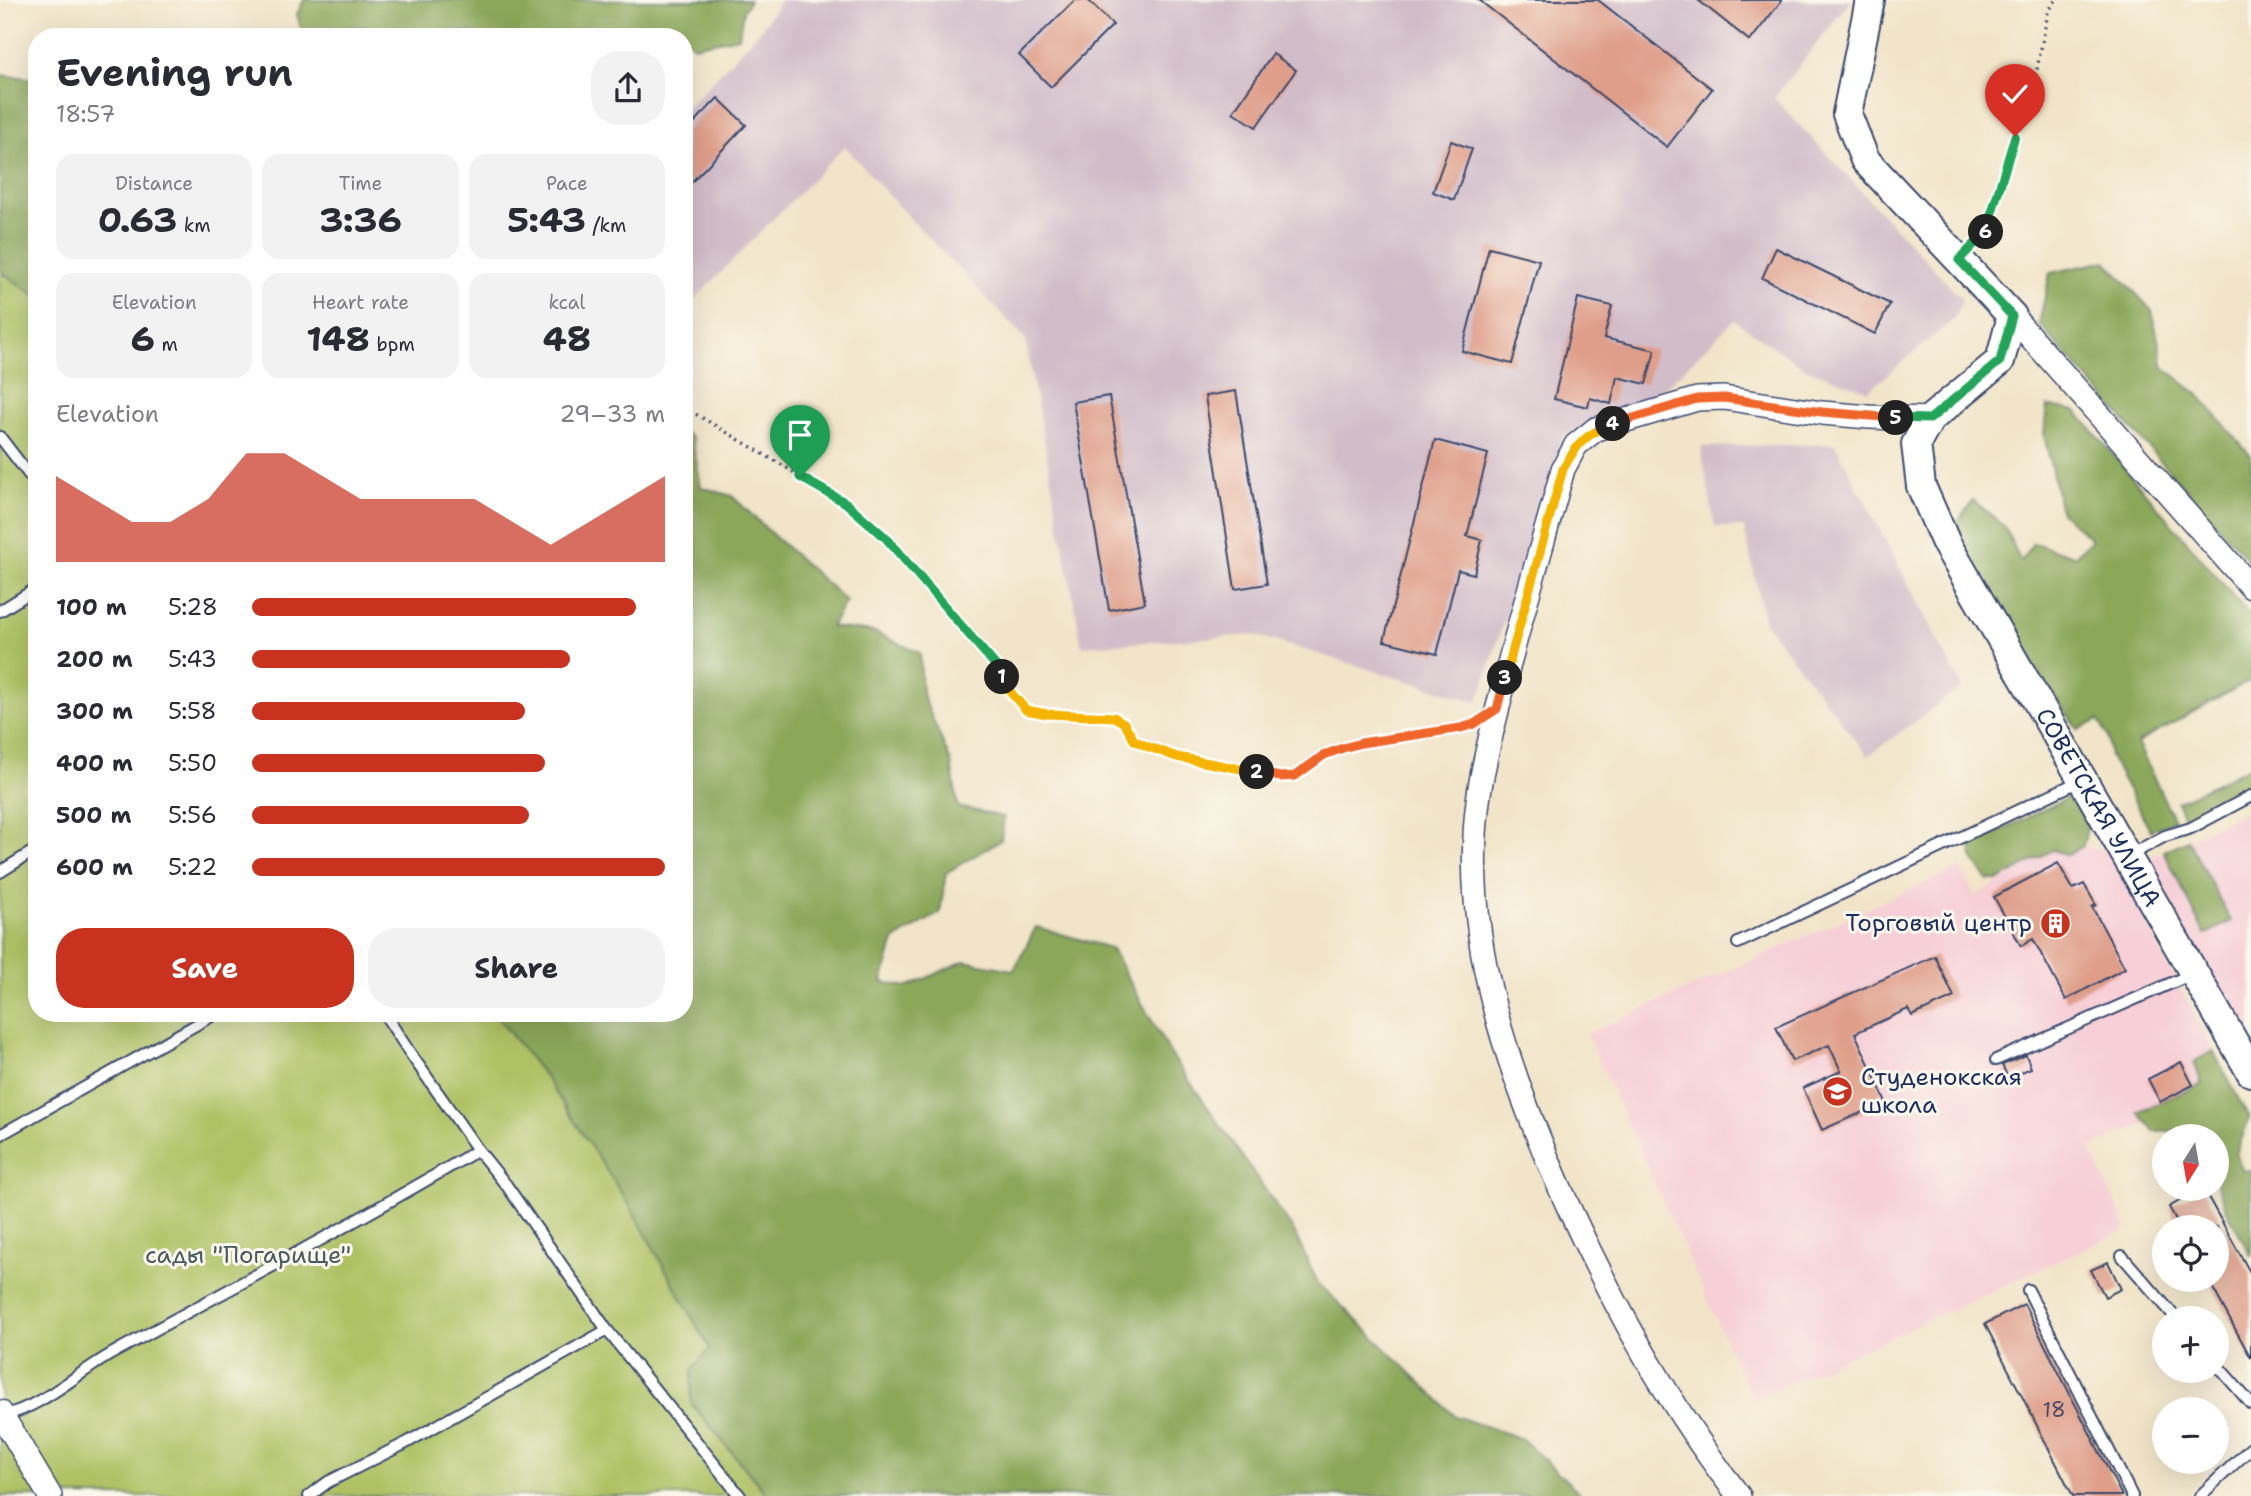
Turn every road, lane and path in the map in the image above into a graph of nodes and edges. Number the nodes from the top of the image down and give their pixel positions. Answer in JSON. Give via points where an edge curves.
{"nodes":[{"id":1,"x":1870,"y":0,"type":"edge"},
{"id":2,"x":2056,"y":0,"type":"edge"},
{"id":3,"x":1959,"y":260,"type":"junction"},
{"id":4,"x":2012,"y":316,"type":"junction"},
{"id":5,"x":693,"y":413,"type":"edge"},
{"id":6,"x":1930,"y":419,"type":"junction"},
{"id":7,"x":0,"y":437,"type":"edge"},
{"id":8,"x":28,"y":473,"type":"edge"},
{"id":9,"x":2251,"y":587,"type":"edge"},
{"id":10,"x":28,"y":594,"type":"edge"},
{"id":11,"x":0,"y":611,"type":"edge"},
{"id":12,"x":1497,"y":709,"type":"junction"},
{"id":13,"x":2083,"y":779,"type":"junction"},
{"id":14,"x":2251,"y":796,"type":"edge"},
{"id":15,"x":28,"y":855,"type":"edge"},
{"id":16,"x":2127,"y":856,"type":"junction"},
{"id":17,"x":0,"y":872,"type":"edge"},
{"id":18,"x":1738,"y":943,"type":"dead end"},
{"id":19,"x":2195,"y":973,"type":"junction"},
{"id":20,"x":201,"y":1022,"type":"edge"},
{"id":21,"x":390,"y":1022,"type":"edge"},
{"id":22,"x":1996,"y":1060,"type":"dead end"},
{"id":23,"x":2249,"y":1067,"type":"edge"},
{"id":24,"x":0,"y":1135,"type":"edge"},
{"id":25,"x":478,"y":1150,"type":"junction"},
{"id":26,"x":2122,"y":1256,"type":"dead end"},
{"id":27,"x":2028,"y":1290,"type":"dead end"},
{"id":28,"x":2166,"y":1306,"type":"edge"},
{"id":29,"x":607,"y":1330,"type":"junction"},
{"id":30,"x":2229,"y":1379,"type":"edge"},
{"id":31,"x":2251,"y":1404,"type":"edge"},
{"id":32,"x":1,"y":1414,"type":"edge"},
{"id":33,"x":2251,"y":1448,"type":"edge"},
{"id":34,"x":50,"y":1496,"type":"edge"},
{"id":35,"x":309,"y":1496,"type":"edge"},
{"id":36,"x":740,"y":1496,"type":"edge"},
{"id":37,"x":1739,"y":1496,"type":"edge"},
{"id":38,"x":2132,"y":1496,"type":"edge"},
{"id":39,"x":2200,"y":1496,"type":"edge"}],
"edges":[{"from":1,"to":3,"type":"street","via":[[1847,114],[1865,160]]},
{"from":2,"to":3,"type":"path","via":[[2048,12],[2032,112],[2015,136],[1985,234]]},
{"from":3,"to":4,"type":"street"},
{"from":4,"to":6,"type":"street","via":[[2000,361]]},
{"from":4,"to":9,"type":"street"},
{"from":5,"to":12,"type":"path","via":[[846,503],[885,537],[996,666],[1026,710],[1114,717],[1124,723],[1134,740],[1146,746],[1177,757],[1280,777],[1295,776],[1324,755],[1352,745],[1461,728]]},
{"from":6,"to":12,"type":"street","via":[[1822,412],[1724,398],[1697,399],[1596,429],[1576,445],[1563,469]]},
{"from":6,"to":13,"type":"street","name":"СОВЕТСКАЯ УЛИЦА","via":[[1916,444],[1920,486],[1946,543]]},
{"from":7,"to":8,"type":"lane"},
{"from":10,"to":11,"type":"lane"},
{"from":12,"to":37,"type":"street","via":[[1478,801],[1474,865],[1483,954],[1515,1080],[1602,1281],[1666,1394]]},
{"from":13,"to":16,"type":"street","name":"СОВЕТСКАЯ УЛИЦА"},
{"from":13,"to":18,"type":"lane"},
{"from":14,"to":16,"type":"lane"},
{"from":15,"to":17,"type":"lane"},
{"from":16,"to":19,"type":"street","name":"СОВЕТСКАЯ УЛИЦА"},
{"from":19,"to":22,"type":"lane"},
{"from":19,"to":23,"type":"street","name":"СОВЕТСКАЯ УЛИЦА"},
{"from":20,"to":24,"type":"lane"},
{"from":21,"to":25,"type":"lane"},
{"from":25,"to":29,"type":"lane"},
{"from":25,"to":32,"type":"lane","via":[[100,1360],[44,1398],[15,1413]]},
{"from":26,"to":28,"type":"lane"},
{"from":27,"to":38,"type":"lane"},
{"from":29,"to":35,"type":"lane"},
{"from":29,"to":36,"type":"lane"},
{"from":30,"to":31,"type":"lane"},
{"from":32,"to":34,"type":"street"},
{"from":33,"to":39,"type":"lane"}]}
